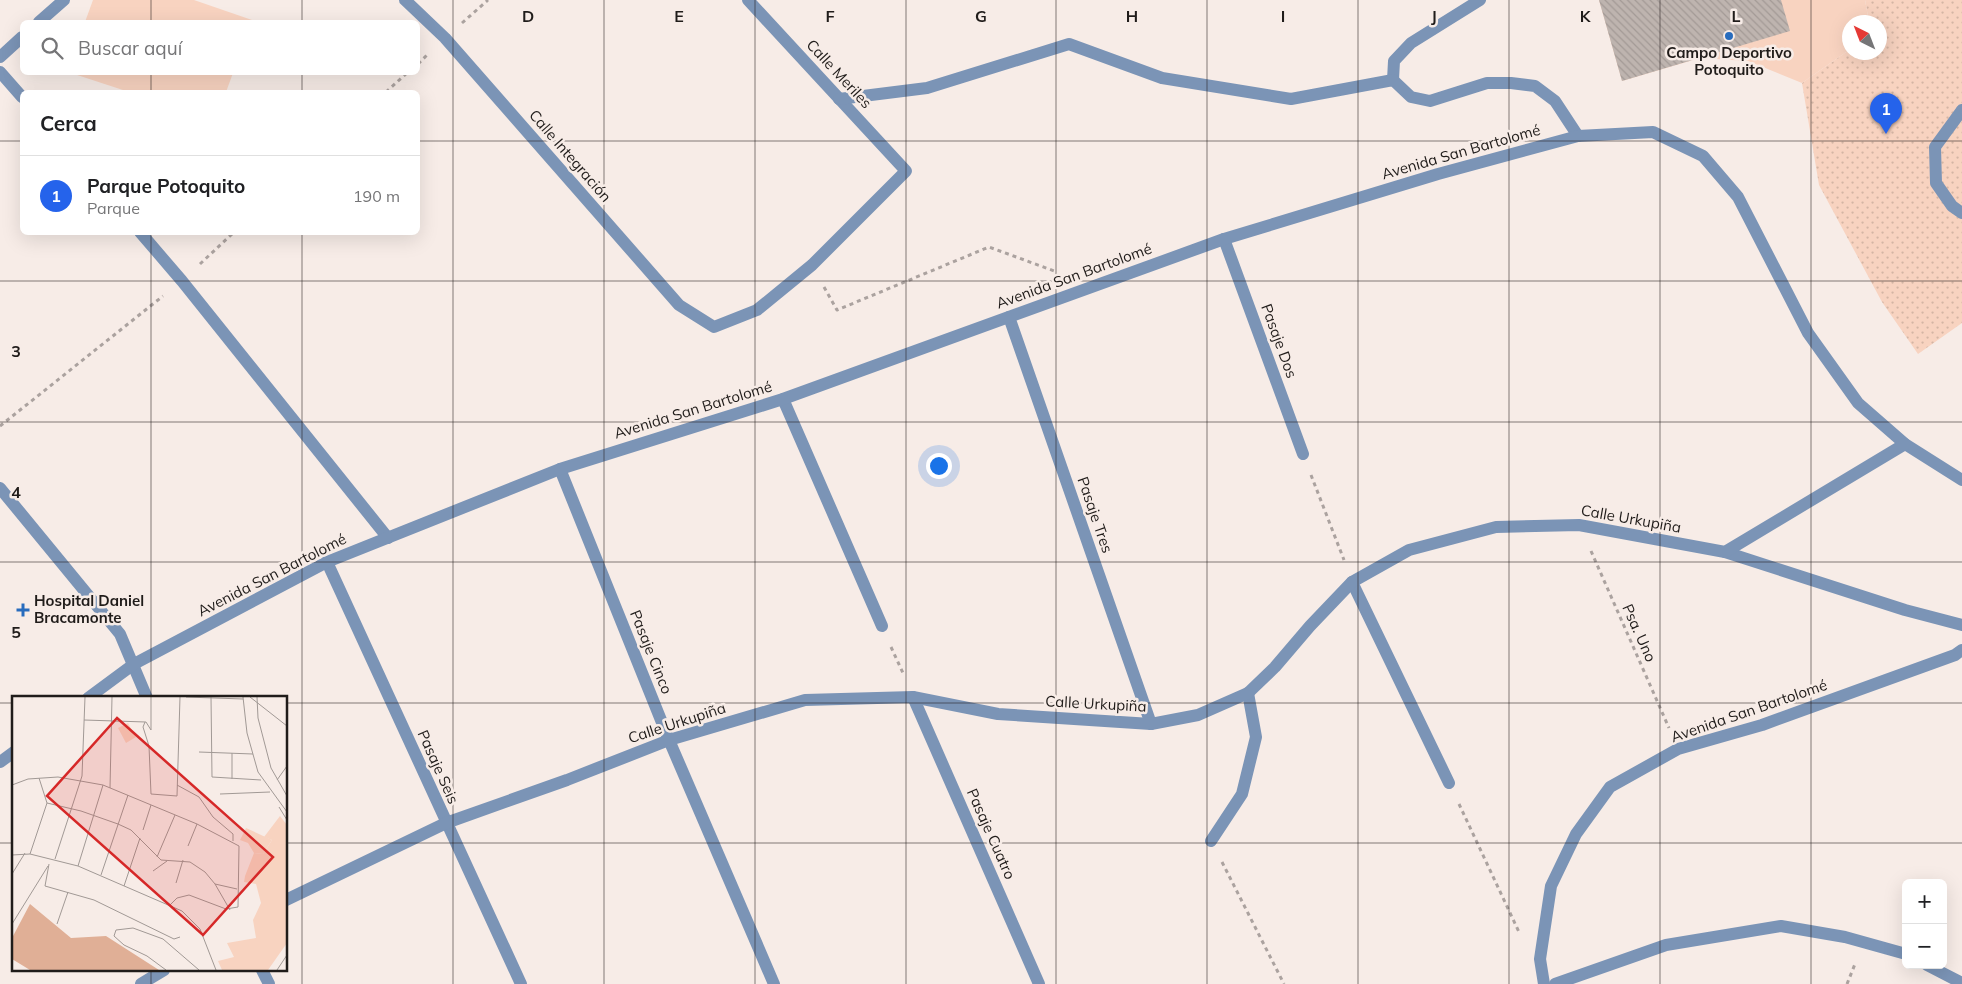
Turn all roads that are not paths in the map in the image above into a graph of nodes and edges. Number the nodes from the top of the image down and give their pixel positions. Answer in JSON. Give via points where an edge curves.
{"nodes":[{"id":1,"x":64,"y":0,"type":"edge"},
{"id":2,"x":404,"y":0,"type":"edge"},
{"id":3,"x":748,"y":0,"type":"edge"},
{"id":4,"x":1480,"y":0,"type":"edge"},
{"id":5,"x":41,"y":20,"type":"edge"},
{"id":6,"x":20,"y":39,"type":"edge"},
{"id":7,"x":0,"y":57,"type":"edge"},
{"id":8,"x":0,"y":72,"type":"edge"},
{"id":9,"x":1393,"y":80,"type":"junction"},
{"id":10,"x":20,"y":95,"type":"edge"},
{"id":11,"x":839,"y":98,"type":"junction"},
{"id":12,"x":1962,"y":110,"type":"edge"},
{"id":13,"x":1578,"y":136,"type":"junction"},
{"id":14,"x":1962,"y":213,"type":"edge"},
{"id":15,"x":143,"y":235,"type":"edge"},
{"id":16,"x":1224,"y":239,"type":"junction"},
{"id":17,"x":812,"y":265,"type":"joint"},
{"id":18,"x":1009,"y":317,"type":"junction"},
{"id":19,"x":783,"y":399,"type":"junction"},
{"id":20,"x":1905,"y":444,"type":"junction"},
{"id":21,"x":1303,"y":454,"type":"road end"},
{"id":22,"x":560,"y":469,"type":"junction"},
{"id":23,"x":1962,"y":480,"type":"edge"},
{"id":24,"x":0,"y":488,"type":"edge"},
{"id":25,"x":388,"y":538,"type":"junction"},
{"id":26,"x":1725,"y":552,"type":"junction"},
{"id":27,"x":327,"y":562,"type":"junction"},
{"id":28,"x":1352,"y":582,"type":"junction"},
{"id":29,"x":1962,"y":625,"type":"edge"},
{"id":30,"x":882,"y":626,"type":"road end"},
{"id":31,"x":1962,"y":650,"type":"edge"},
{"id":32,"x":134,"y":664,"type":"junction"},
{"id":33,"x":1248,"y":693,"type":"junction"},
{"id":34,"x":91,"y":696,"type":"edge"},
{"id":35,"x":146,"y":696,"type":"edge"},
{"id":36,"x":912,"y":697,"type":"junction"},
{"id":37,"x":1150,"y":724,"type":"junction"},
{"id":38,"x":669,"y":740,"type":"junction"},
{"id":39,"x":12,"y":753,"type":"edge"},
{"id":40,"x":0,"y":762,"type":"edge"},
{"id":41,"x":1450,"y":783,"type":"road end"},
{"id":42,"x":446,"y":823,"type":"junction"},
{"id":43,"x":1211,"y":841,"type":"road end"},
{"id":44,"x":288,"y":899,"type":"edge"},
{"id":45,"x":1902,"y":953,"type":"edge"},
{"id":46,"x":1935,"y":969,"type":"edge"},
{"id":47,"x":161,"y":972,"type":"edge"},
{"id":48,"x":263,"y":972,"type":"edge"},
{"id":49,"x":1962,"y":983,"type":"edge"},
{"id":50,"x":141,"y":984,"type":"edge"},
{"id":51,"x":269,"y":984,"type":"edge"},
{"id":52,"x":521,"y":984,"type":"edge"},
{"id":53,"x":774,"y":984,"type":"edge"},
{"id":54,"x":1040,"y":984,"type":"edge"},
{"id":55,"x":1544,"y":984,"type":"edge"},
{"id":56,"x":1554,"y":984,"type":"edge"}],
"edges":[{"from":1,"to":5,"type":"street"},
{"from":2,"to":17,"type":"street","name":"Calle Integración","via":[[445,38],[679,305],[714,327],[757,310]]},
{"from":3,"to":11,"type":"street","name":"Calle Meriles"},
{"from":4,"to":9,"type":"street","via":[[1411,43],[1394,61]]},
{"from":6,"to":7,"type":"street"},
{"from":8,"to":10,"type":"street"},
{"from":9,"to":11,"type":"street","via":[[1291,99],[1162,78],[1069,44],[927,88]]},
{"from":9,"to":13,"type":"street","via":[[1411,97],[1430,101],[1487,83],[1534,86],[1555,101]]},
{"from":11,"to":17,"type":"street","name":"Calle Meriles","via":[[906,171]]},
{"from":12,"to":14,"type":"street","via":[[1935,147],[1936,183],[1952,206]]},
{"from":13,"to":16,"type":"street","name":"Avenida San Bartolomé","via":[[1438,174]]},
{"from":13,"to":20,"type":"street","name":"Avenida San Bartolomé","via":[[1653,132],[1703,156],[1738,197],[1808,334],[1858,402]]},
{"from":15,"to":25,"type":"street"},
{"from":16,"to":18,"type":"street","name":"Avenida San Bartolomé"},
{"from":16,"to":21,"type":"street","name":"Pasaje Dos"},
{"from":18,"to":19,"type":"street","name":"Avenida San Bartolomé"},
{"from":18,"to":37,"type":"street","name":"Pasaje Tres"},
{"from":19,"to":22,"type":"street","name":"Avenida San Bartolomé"},
{"from":19,"to":30,"type":"street"},
{"from":20,"to":23,"type":"street","name":"Avenida San Bartolomé"},
{"from":20,"to":26,"type":"street"},
{"from":22,"to":25,"type":"street","name":"Avenida San Bartolomé"},
{"from":22,"to":38,"type":"street","name":"Pasaje Cinco"},
{"from":24,"to":32,"type":"street","via":[[120,634]]},
{"from":25,"to":27,"type":"street","name":"Avenida San Bartolomé"},
{"from":26,"to":28,"type":"street","name":"Calle Urkupiña","via":[[1579,525],[1496,527],[1410,550]]},
{"from":26,"to":29,"type":"street","name":"Calle Urkupiña"},
{"from":27,"to":32,"type":"street","name":"Avenida San Bartolomé"},
{"from":27,"to":42,"type":"street","name":"Pasaje Seis"},
{"from":28,"to":33,"type":"street","name":"Calle Urkupiña"},
{"from":28,"to":41,"type":"street"},
{"from":31,"to":55,"type":"street","name":"Avenida San Bartolomé","via":[[1762,725],[1678,750],[1610,787],[1576,834],[1551,886],[1540,959]]},
{"from":32,"to":34,"type":"street","name":"Avenida San Bartolomé"},
{"from":32,"to":35,"type":"street"},
{"from":33,"to":37,"type":"street","name":"Calle Urkupiña","via":[[1198,715]]},
{"from":33,"to":43,"type":"street","via":[[1256,737],[1242,794]]},
{"from":36,"to":37,"type":"street","name":"Calle Urkupiña","via":[[998,714]]},
{"from":36,"to":38,"type":"street","name":"Calle Urkupiña","via":[[806,700]]},
{"from":36,"to":54,"type":"street","name":"Pasaje Cuatro"},
{"from":38,"to":42,"type":"street","name":"Calle Urkupiña"},
{"from":38,"to":53,"type":"street","name":"Pasaje Cinco"},
{"from":39,"to":40,"type":"street"},
{"from":42,"to":44,"type":"street","name":"Calle Urkupiña"},
{"from":42,"to":52,"type":"street","name":"Pasaje Seis"},
{"from":45,"to":56,"type":"street","via":[[1846,937],[1781,926],[1666,945]]},
{"from":46,"to":49,"type":"street"},
{"from":47,"to":50,"type":"street"},
{"from":48,"to":51,"type":"street"}]}
